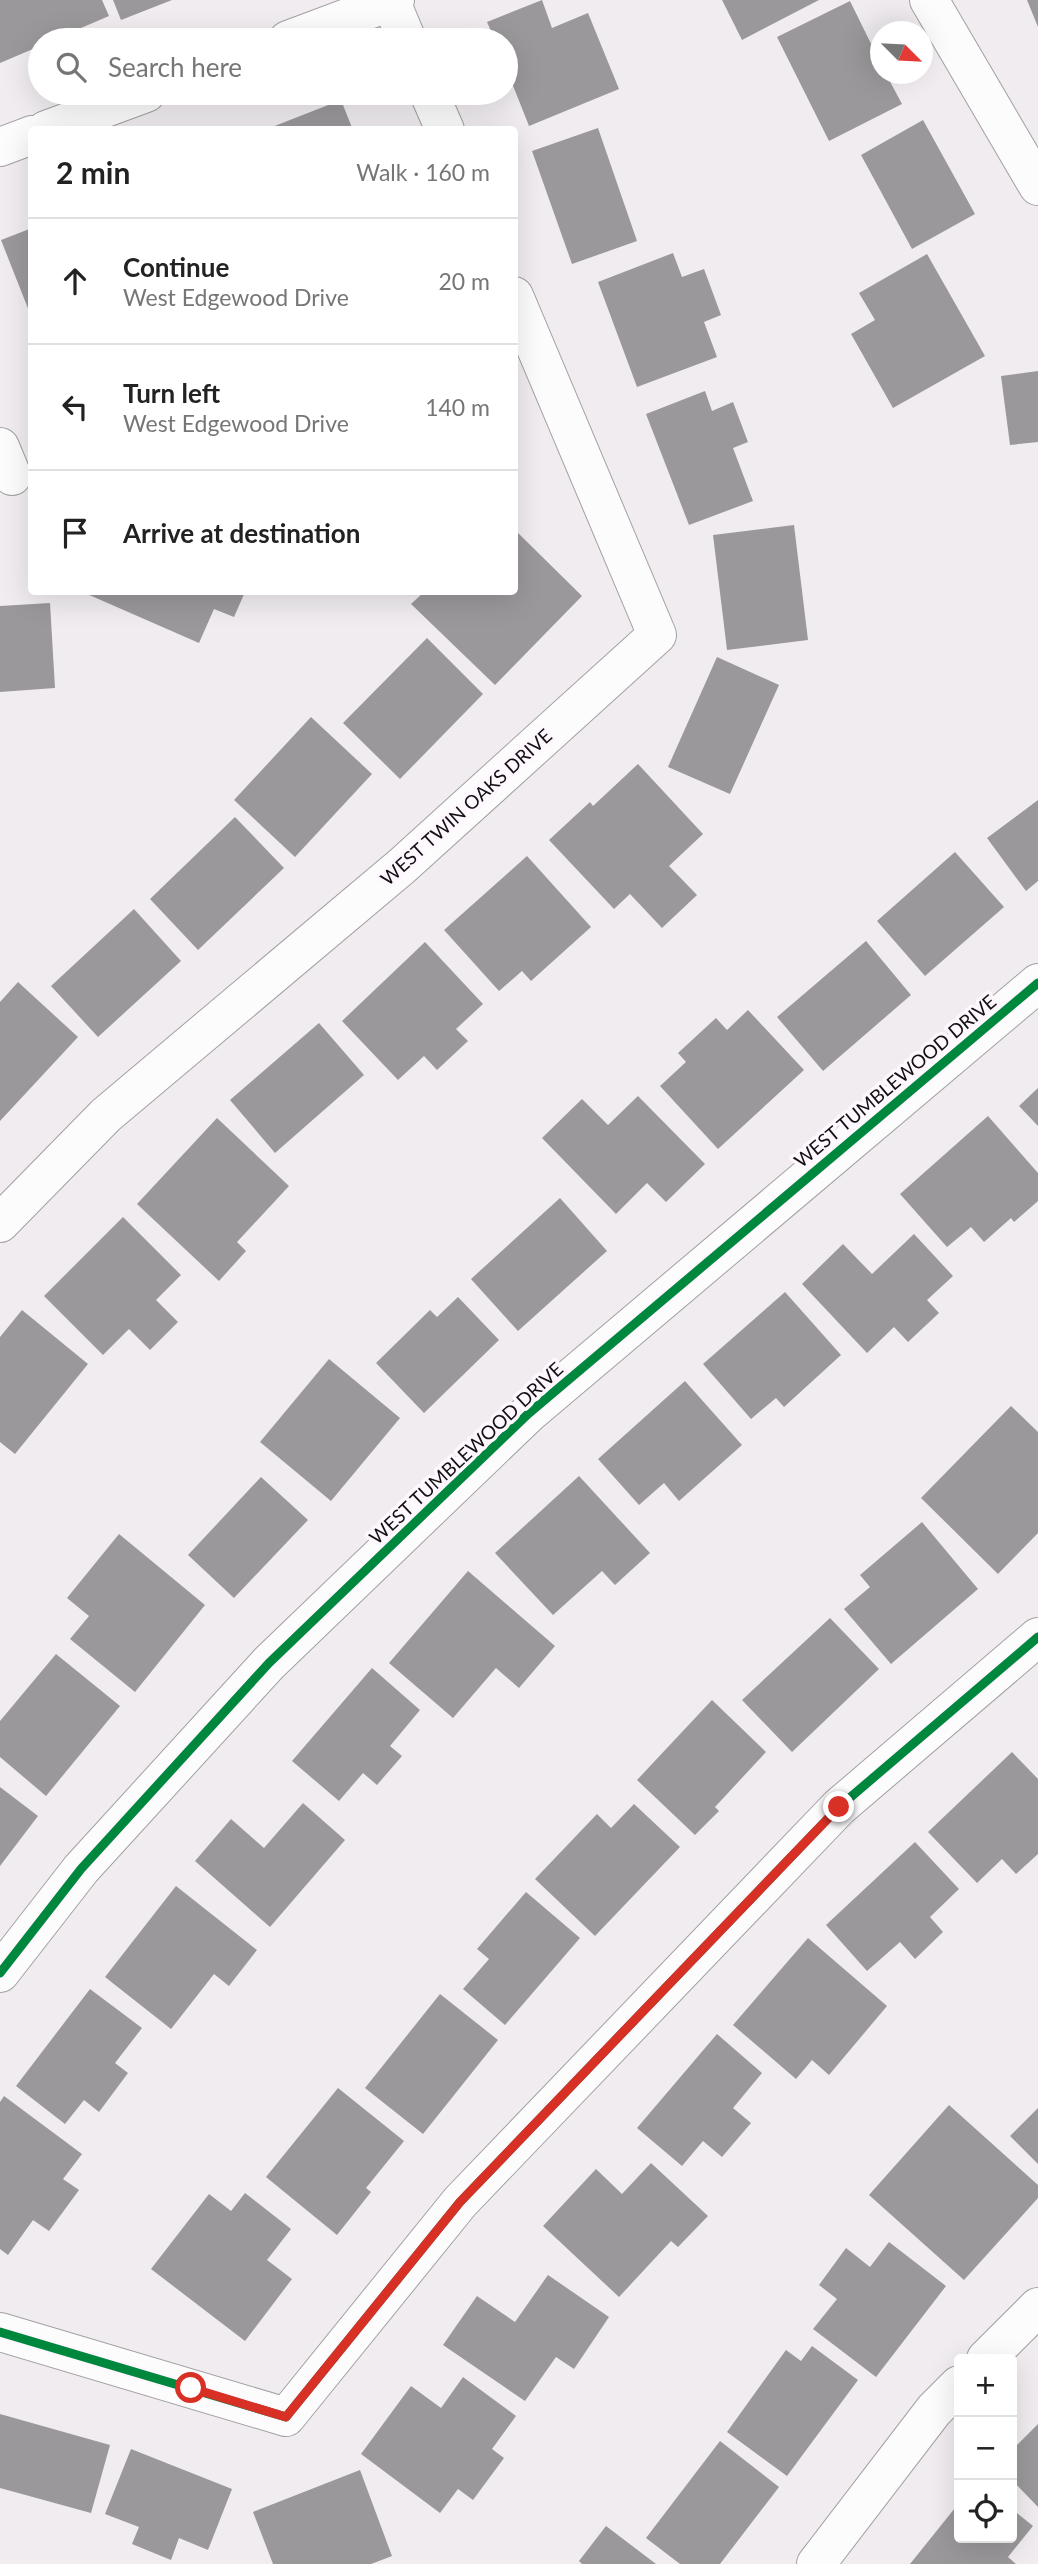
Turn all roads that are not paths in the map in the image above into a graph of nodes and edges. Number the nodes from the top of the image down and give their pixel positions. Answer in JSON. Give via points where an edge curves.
{"nodes":[{"id":1,"x":929,"y":0,"type":"edge"},
{"id":2,"x":393,"y":1,"type":"edge"},
{"id":3,"x":320,"y":28,"type":"edge"},
{"id":4,"x":403,"y":28,"type":"edge"},
{"id":5,"x":114,"y":105,"type":"edge"},
{"id":6,"x":434,"y":105,"type":"edge"},
{"id":7,"x":57,"y":126,"type":"edge"},
{"id":8,"x":443,"y":126,"type":"edge"},
{"id":9,"x":28,"y":136,"type":"edge"},
{"id":10,"x":0,"y":146,"type":"edge"},
{"id":11,"x":1038,"y":186,"type":"edge"},
{"id":12,"x":518,"y":305,"type":"edge"},
{"id":13,"x":1038,"y":983,"type":"edge"},
{"id":14,"x":0,"y":1223,"type":"edge"},
{"id":15,"x":1038,"y":1637,"type":"edge"},
{"id":16,"x":0,"y":1973,"type":"edge"},
{"id":17,"x":1038,"y":2307,"type":"edge"},
{"id":18,"x":0,"y":2332,"type":"edge"},
{"id":19,"x":991,"y":2354,"type":"edge"},
{"id":20,"x":954,"y":2390,"type":"edge"},
{"id":21,"x":816,"y":2564,"type":"edge"}],
"edges":[{"from":1,"to":11,"type":"street"},
{"from":2,"to":3,"type":"street"},
{"from":2,"to":4,"type":"street"},
{"from":5,"to":7,"type":"street"},
{"from":6,"to":8,"type":"street"},
{"from":9,"to":10,"type":"street"},
{"from":12,"to":14,"type":"street","name":"WEST TWIN OAKS DRIVE","via":[[657,635],[402,866],[106,1115]]},
{"from":13,"to":16,"type":"street","name":"WEST TUMBLEWOOD DRIVE","via":[[518,1424],[269,1663],[81,1869]]},
{"from":15,"to":18,"type":"street","via":[[839,1807],[460,2202],[286,2417]]},
{"from":17,"to":19,"type":"street"},
{"from":20,"to":21,"type":"street"}]}
